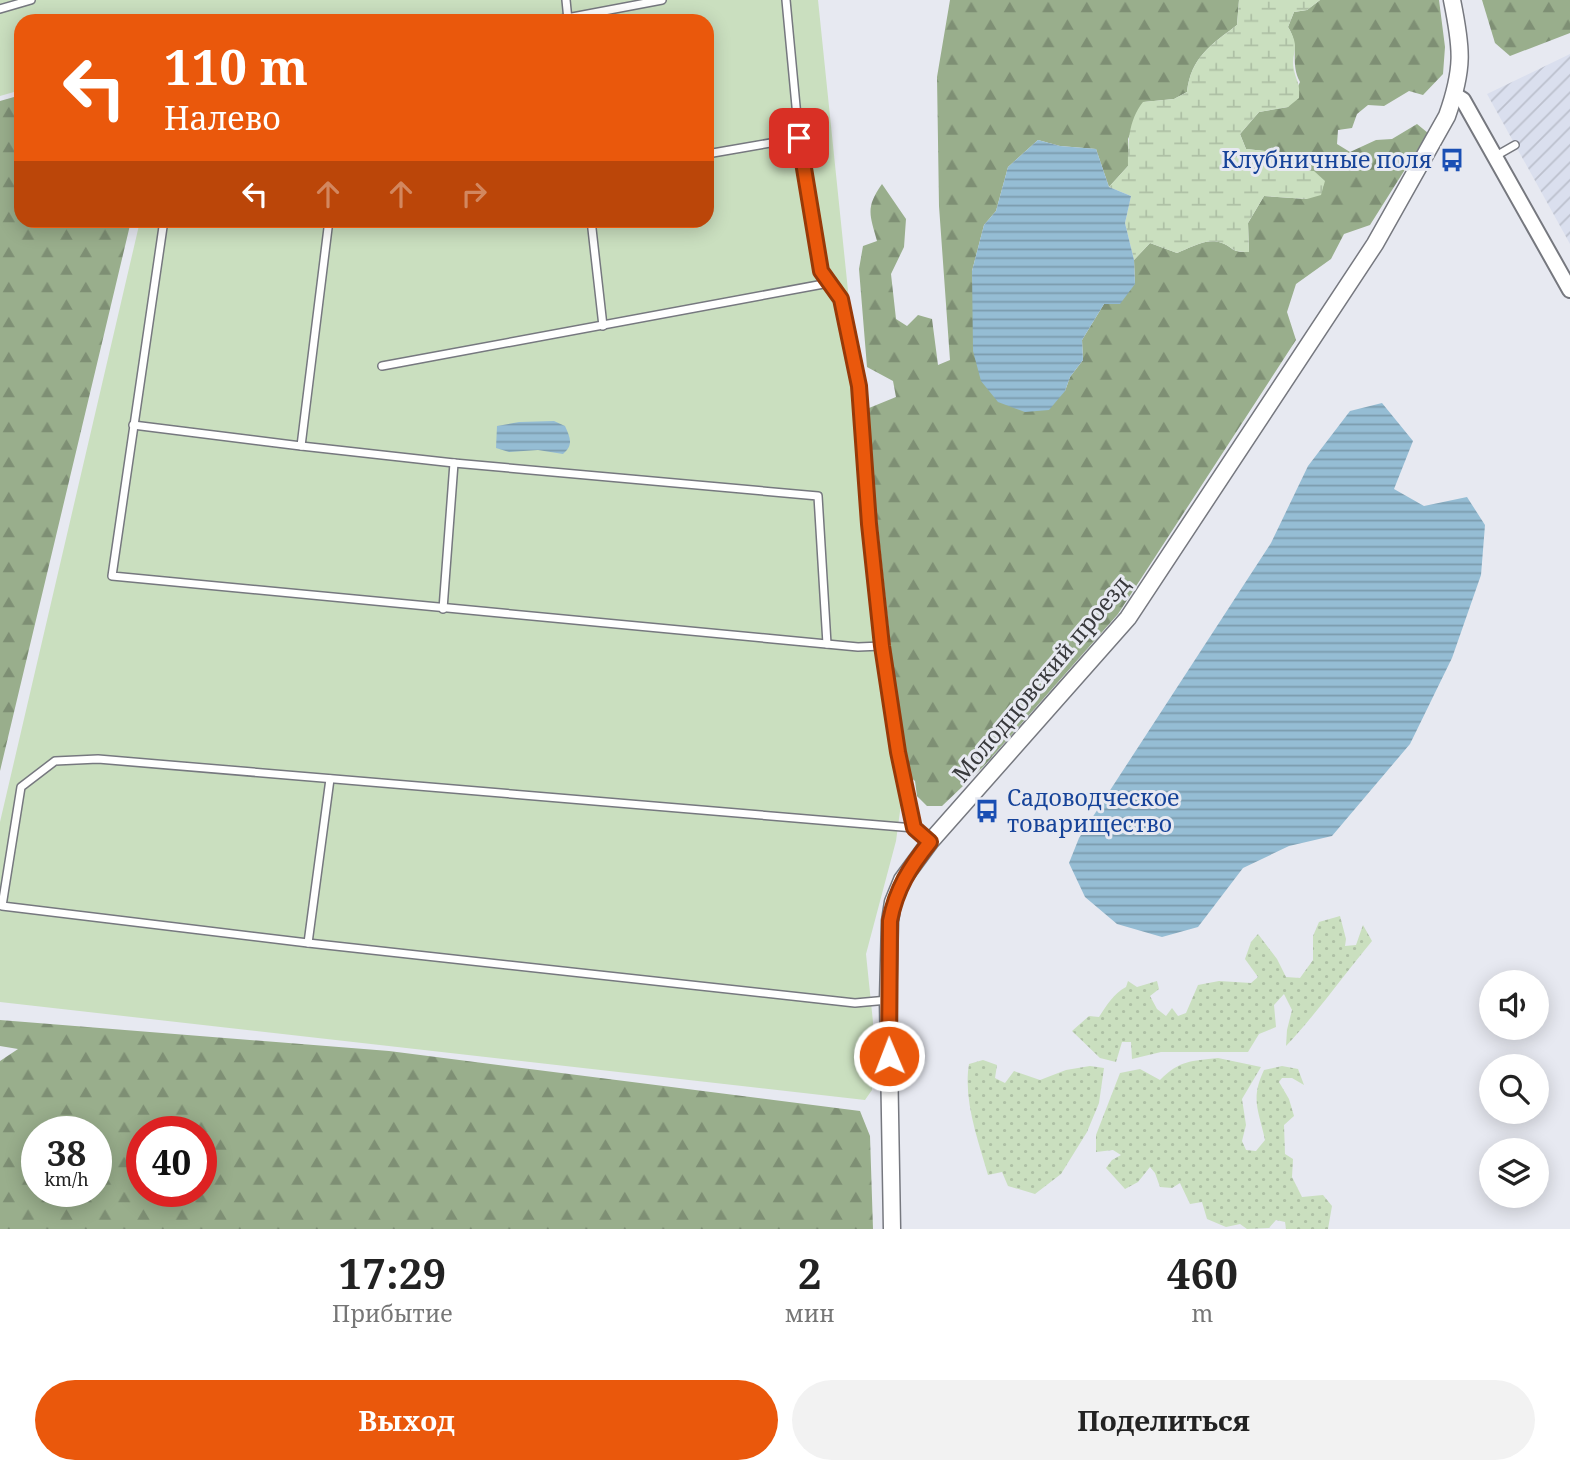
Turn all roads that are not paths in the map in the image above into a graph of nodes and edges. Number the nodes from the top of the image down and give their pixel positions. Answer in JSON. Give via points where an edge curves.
{"nodes":[{"id":1,"x":31,"y":0,"type":"edge"},
{"id":2,"x":662,"y":0,"type":"edge"},
{"id":3,"x":786,"y":0,"type":"edge"},
{"id":4,"x":1452,"y":0,"type":"edge"},
{"id":5,"x":0,"y":9,"type":"edge"},
{"id":6,"x":593,"y":14,"type":"edge"},
{"id":7,"x":1455,"y":95,"type":"junction"},
{"id":8,"x":799,"y":138,"type":"junction"},
{"id":9,"x":1515,"y":145,"type":"dead end"},
{"id":10,"x":714,"y":153,"type":"edge"},
{"id":11,"x":1494,"y":157,"type":"junction"},
{"id":12,"x":163,"y":228,"type":"edge"},
{"id":13,"x":328,"y":228,"type":"edge"},
{"id":14,"x":592,"y":228,"type":"edge"},
{"id":15,"x":829,"y":283,"type":"junction"},
{"id":16,"x":1570,"y":290,"type":"edge"},
{"id":17,"x":603,"y":326,"type":"junction"},
{"id":18,"x":382,"y":366,"type":"dead end"},
{"id":19,"x":133,"y":425,"type":"junction"},
{"id":20,"x":301,"y":446,"type":"junction"},
{"id":21,"x":454,"y":463,"type":"junction"},
{"id":22,"x":443,"y":609,"type":"junction"},
{"id":23,"x":827,"y":644,"type":"junction"},
{"id":24,"x":882,"y":646,"type":"junction"},
{"id":25,"x":330,"y":779,"type":"junction"},
{"id":26,"x":914,"y":828,"type":"junction"},
{"id":27,"x":930,"y":842,"type":"junction"},
{"id":28,"x":308,"y":943,"type":"junction"},
{"id":29,"x":888,"y":1000,"type":"junction"},
{"id":30,"x":892,"y":1229,"type":"edge"}],
"edges":[{"from":1,"to":5,"type":"lane"},
{"from":2,"to":6,"type":"lane"},
{"from":3,"to":8,"type":"lane"},
{"from":4,"to":7,"type":"street","name":"Молодцовский проезд","via":[[1462,57]]},
{"from":7,"to":11,"type":"street"},
{"from":7,"to":27,"type":"street","name":"Молодцовский проезд","via":[[1376,244],[1128,618]]},
{"from":8,"to":10,"type":"lane"},
{"from":8,"to":15,"type":"lane","via":[[821,271]]},
{"from":9,"to":11,"type":"lane"},
{"from":11,"to":16,"type":"street"},
{"from":12,"to":19,"type":"lane"},
{"from":13,"to":20,"type":"lane"},
{"from":14,"to":17,"type":"lane"},
{"from":15,"to":17,"type":"lane"},
{"from":15,"to":24,"type":"lane","via":[[841,299],[859,386]]},
{"from":17,"to":18,"type":"lane"},
{"from":19,"to":20,"type":"lane"},
{"from":19,"to":22,"type":"lane","via":[[112,576]]},
{"from":20,"to":21,"type":"lane"},
{"from":21,"to":22,"type":"lane"},
{"from":21,"to":23,"type":"lane","via":[[818,496]]},
{"from":22,"to":23,"type":"lane"},
{"from":23,"to":24,"type":"lane"},
{"from":24,"to":26,"type":"lane"},
{"from":25,"to":26,"type":"lane"},
{"from":25,"to":28,"type":"lane"},
{"from":25,"to":28,"type":"lane","via":[[98,759],[55,761],[21,788],[2,906]]},
{"from":26,"to":27,"type":"lane"},
{"from":27,"to":29,"type":"street","name":"Молодцовский проезд","via":[[902,880],[893,902]]},
{"from":28,"to":29,"type":"lane","via":[[855,1003]]},
{"from":29,"to":30,"type":"street","name":"Молодцовский проезд"}]}
